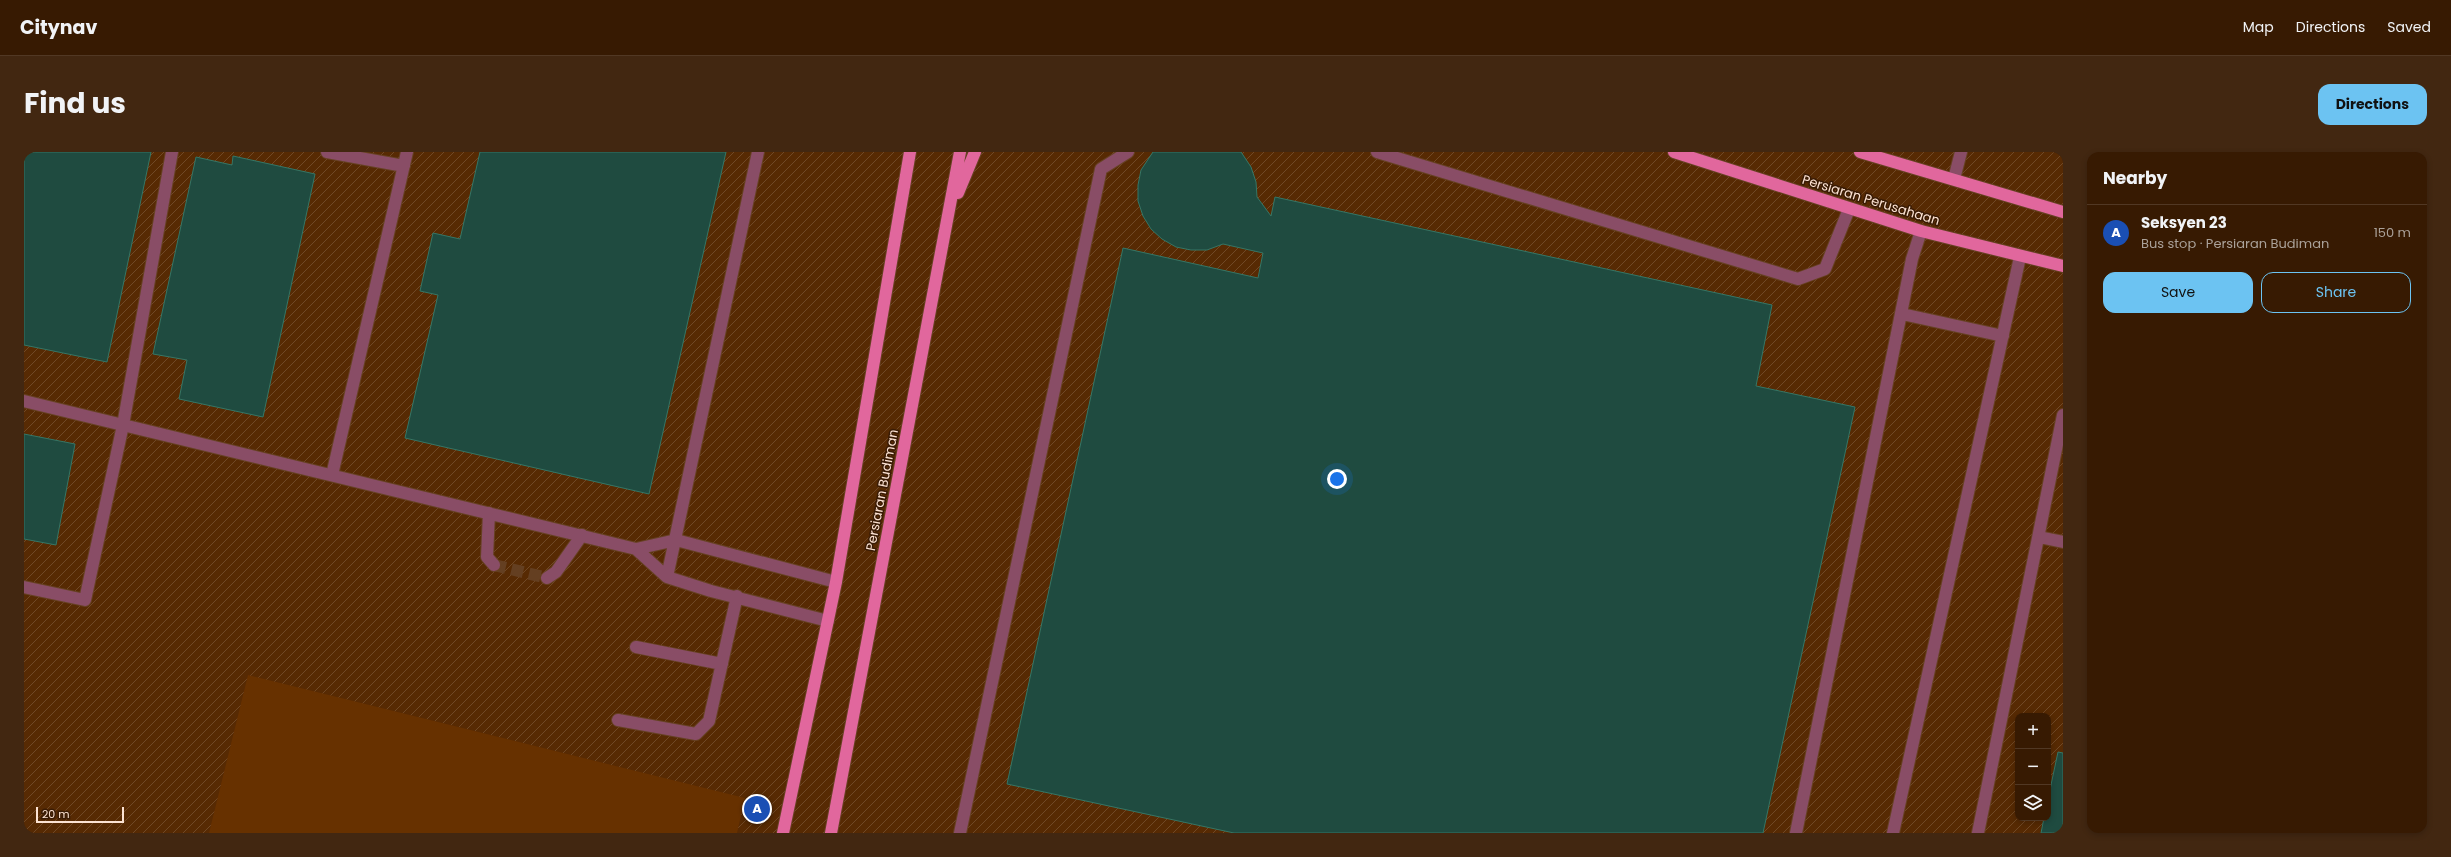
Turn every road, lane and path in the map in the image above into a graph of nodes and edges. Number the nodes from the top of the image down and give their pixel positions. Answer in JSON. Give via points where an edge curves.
{"nodes":[{"id":1,"x":172,"y":152,"type":"edge"},
{"id":2,"x":327,"y":152,"type":"edge"},
{"id":3,"x":407,"y":152,"type":"edge"},
{"id":4,"x":758,"y":152,"type":"edge"},
{"id":5,"x":903,"y":152,"type":"edge"},
{"id":6,"x":910,"y":152,"type":"edge"},
{"id":7,"x":960,"y":152,"type":"edge"},
{"id":8,"x":975,"y":152,"type":"edge"},
{"id":9,"x":1128,"y":152,"type":"edge"},
{"id":10,"x":1378,"y":152,"type":"edge"},
{"id":11,"x":1674,"y":152,"type":"edge"},
{"id":12,"x":1860,"y":152,"type":"edge"},
{"id":13,"x":1961,"y":152,"type":"edge"},
{"id":14,"x":404,"y":166,"type":"junction"},
{"id":15,"x":1954,"y":180,"type":"junction"},
{"id":16,"x":902,"y":191,"type":"junction"},
{"id":17,"x":1848,"y":209,"type":"junction"},
{"id":18,"x":2063,"y":212,"type":"edge"},
{"id":19,"x":948,"y":216,"type":"junction"},
{"id":20,"x":1921,"y":231,"type":"junction"},
{"id":21,"x":2020,"y":257,"type":"junction"},
{"id":22,"x":2063,"y":266,"type":"edge"},
{"id":23,"x":1902,"y":314,"type":"junction"},
{"id":24,"x":2003,"y":336,"type":"junction"},
{"id":25,"x":24,"y":401,"type":"edge"},
{"id":26,"x":2063,"y":415,"type":"edge"},
{"id":27,"x":124,"y":424,"type":"junction"},
{"id":28,"x":2059,"y":450,"type":"edge"},
{"id":29,"x":332,"y":475,"type":"junction"},
{"id":30,"x":488,"y":513,"type":"junction"},
{"id":31,"x":582,"y":535,"type":"junction"},
{"id":32,"x":2039,"y":537,"type":"junction"},
{"id":33,"x":676,"y":540,"type":"junction"},
{"id":34,"x":2063,"y":542,"type":"edge"},
{"id":35,"x":636,"y":549,"type":"junction"},
{"id":36,"x":494,"y":565,"type":"dead end"},
{"id":37,"x":668,"y":576,"type":"junction"},
{"id":38,"x":546,"y":578,"type":"dead end"},
{"id":39,"x":836,"y":582,"type":"junction"},
{"id":40,"x":24,"y":587,"type":"edge"},
{"id":41,"x":737,"y":596,"type":"junction"},
{"id":42,"x":828,"y":621,"type":"junction"},
{"id":43,"x":636,"y":647,"type":"dead end"},
{"id":44,"x":722,"y":664,"type":"junction"},
{"id":45,"x":618,"y":720,"type":"dead end"},
{"id":46,"x":784,"y":833,"type":"edge"},
{"id":47,"x":831,"y":833,"type":"edge"},
{"id":48,"x":960,"y":833,"type":"edge"},
{"id":49,"x":1796,"y":833,"type":"edge"},
{"id":50,"x":1893,"y":833,"type":"edge"},
{"id":51,"x":1978,"y":833,"type":"edge"}],
"edges":[{"from":1,"to":27,"type":"lane"},
{"from":2,"to":14,"type":"lane"},
{"from":3,"to":14,"type":"lane"},
{"from":4,"to":33,"type":"lane"},
{"from":5,"to":16,"type":"main road"},
{"from":6,"to":16,"type":"main road"},
{"from":7,"to":19,"type":"main road","name":"Persiaran Budiman"},
{"from":8,"to":19,"type":"main road"},
{"from":9,"to":48,"type":"lane","via":[[1101,169]]},
{"from":10,"to":17,"type":"lane","via":[[1798,279],[1825,269]]},
{"from":11,"to":17,"type":"main road","name":"Persiaran Perusahaan"},
{"from":12,"to":15,"type":"main road"},
{"from":13,"to":15,"type":"lane"},
{"from":14,"to":29,"type":"lane"},
{"from":15,"to":18,"type":"main road"},
{"from":16,"to":39,"type":"main road"},
{"from":17,"to":20,"type":"main road","name":"Persiaran Perusahaan"},
{"from":19,"to":47,"type":"main road","name":"Persiaran Budiman"},
{"from":20,"to":21,"type":"main road","name":"Persiaran Perusahaan"},
{"from":20,"to":23,"type":"lane","via":[[1912,259]]},
{"from":21,"to":22,"type":"main road","name":"Persiaran Perusahaan"},
{"from":21,"to":24,"type":"lane"},
{"from":23,"to":24,"type":"lane"},
{"from":23,"to":49,"type":"lane"},
{"from":24,"to":50,"type":"lane"},
{"from":25,"to":27,"type":"lane"},
{"from":26,"to":28,"type":"lane"},
{"from":27,"to":29,"type":"lane"},
{"from":27,"to":40,"type":"lane","via":[[85,600]]},
{"from":28,"to":32,"type":"lane"},
{"from":29,"to":30,"type":"lane"},
{"from":30,"to":31,"type":"lane"},
{"from":30,"to":36,"type":"lane","via":[[487,557]]},
{"from":31,"to":35,"type":"lane"},
{"from":31,"to":38,"type":"lane","via":[[556,572]]},
{"from":32,"to":34,"type":"lane"},
{"from":32,"to":51,"type":"lane"},
{"from":33,"to":35,"type":"lane"},
{"from":33,"to":37,"type":"lane"},
{"from":33,"to":39,"type":"lane"},
{"from":35,"to":37,"type":"lane"},
{"from":37,"to":41,"type":"lane"},
{"from":39,"to":42,"type":"main road"},
{"from":41,"to":42,"type":"lane"},
{"from":41,"to":44,"type":"lane"},
{"from":42,"to":46,"type":"main road"},
{"from":43,"to":44,"type":"lane"},
{"from":44,"to":45,"type":"lane","via":[[709,721],[696,734]]}]}
